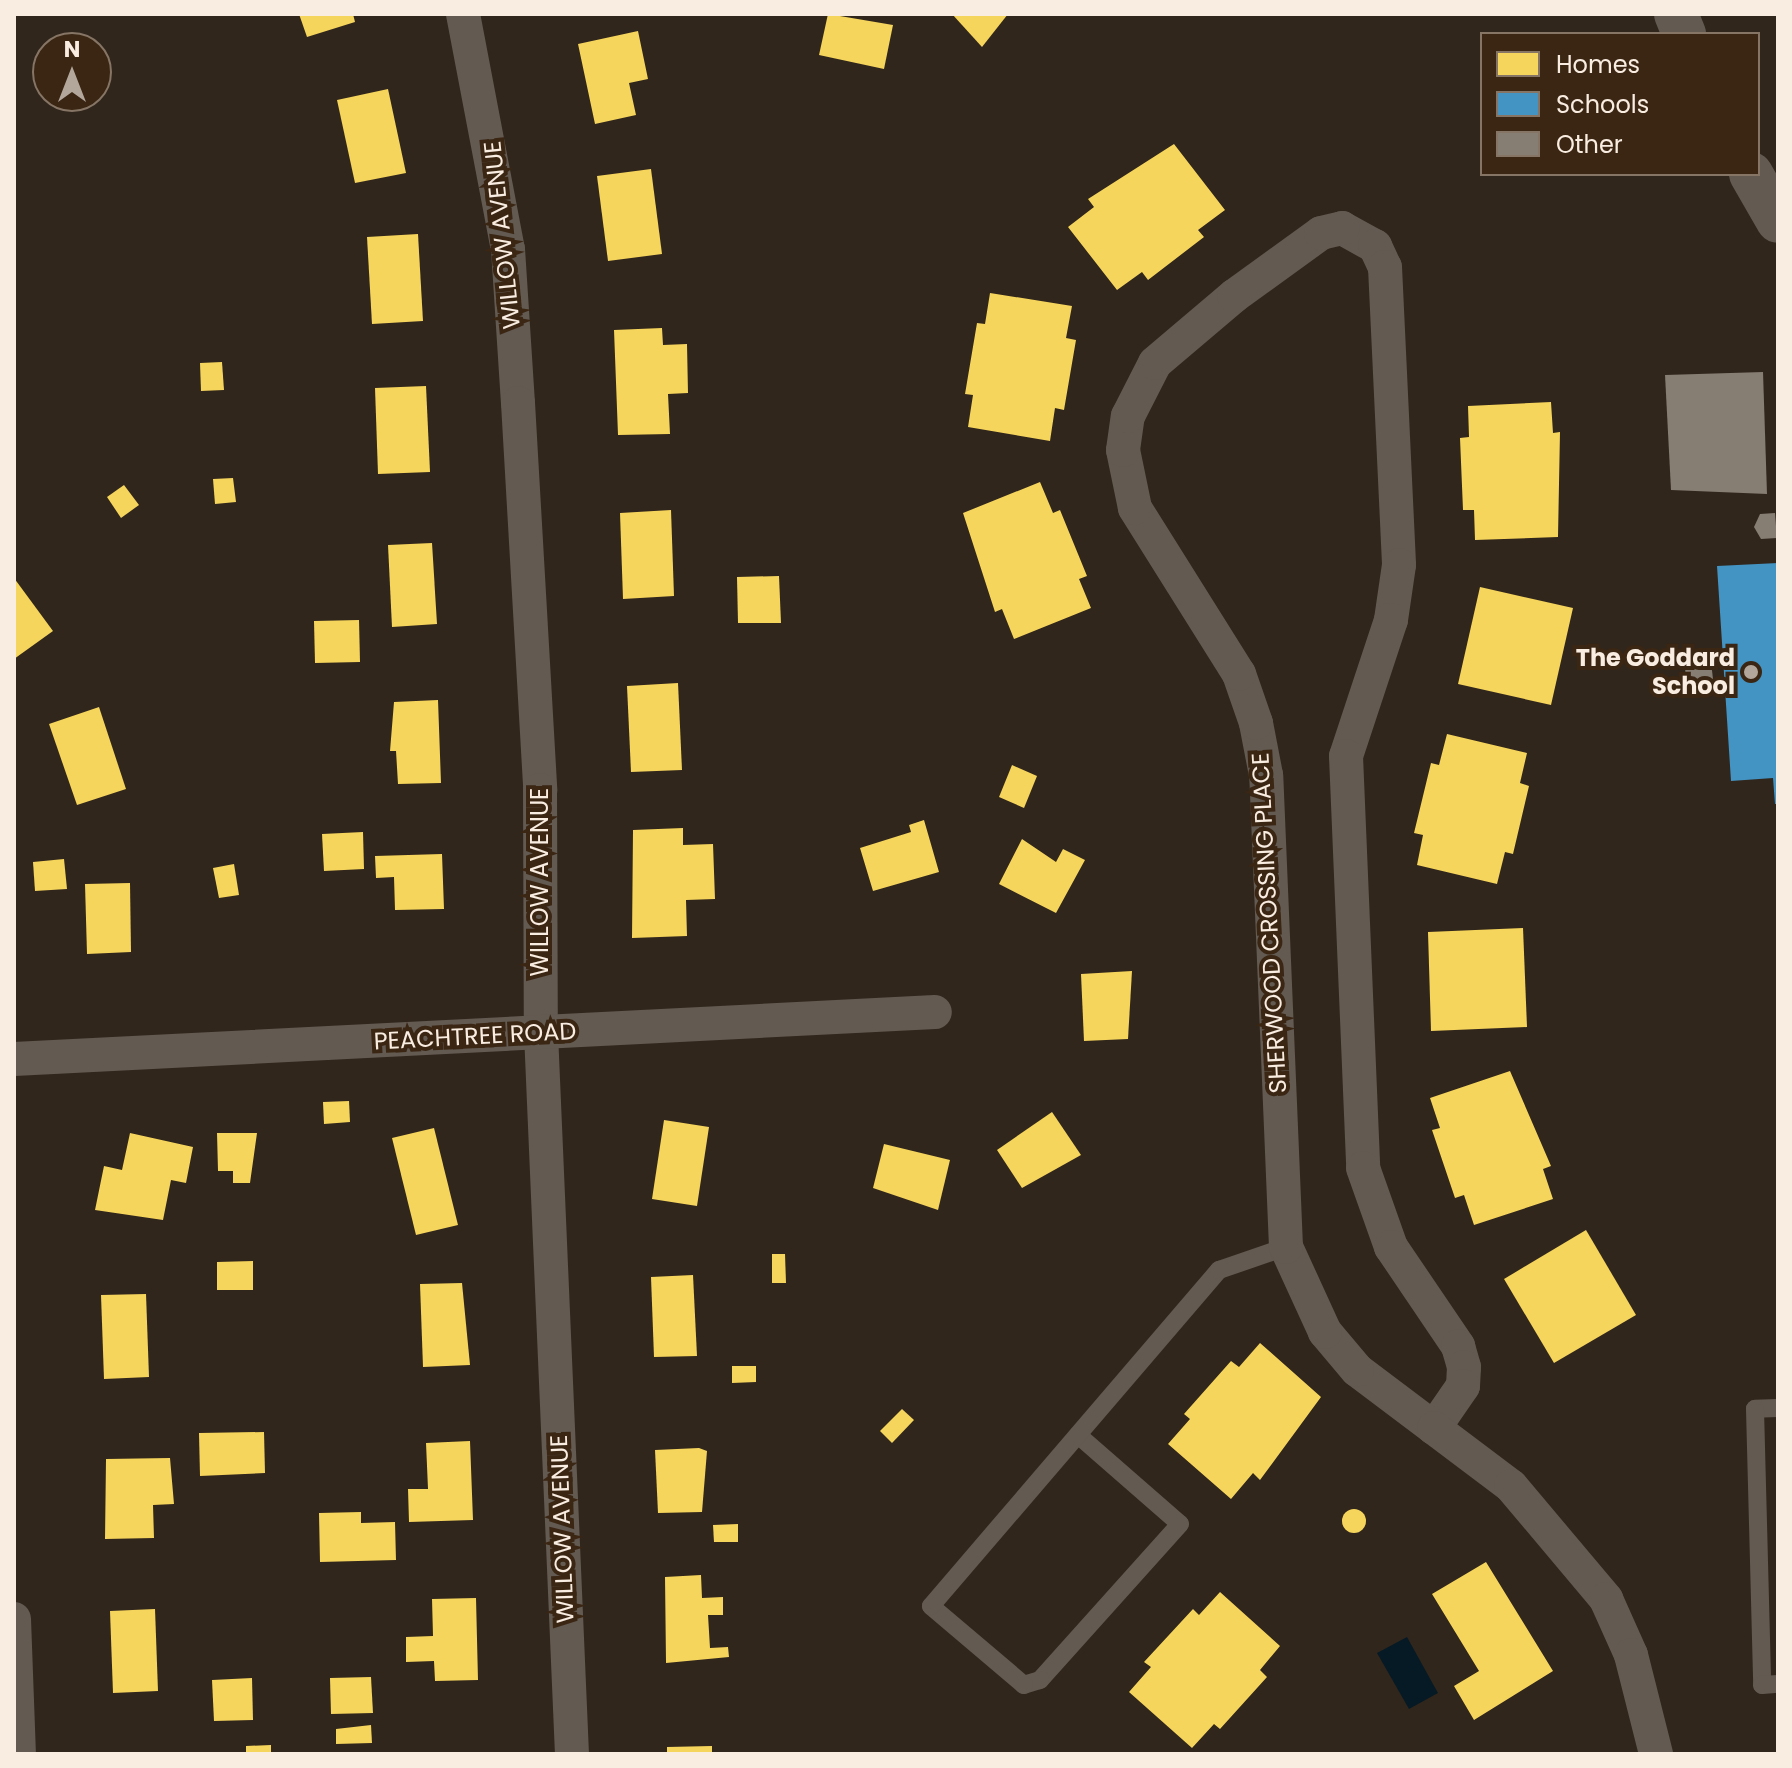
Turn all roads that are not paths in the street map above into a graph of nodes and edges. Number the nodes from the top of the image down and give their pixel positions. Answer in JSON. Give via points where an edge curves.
{"nodes":[{"id":1,"x":463,"y":14,"type":"edge"},
{"id":2,"x":1752,"y":176,"type":"edge"},
{"id":3,"x":1778,"y":221,"type":"edge"},
{"id":4,"x":935,"y":1012,"type":"dead end"},
{"id":5,"x":541,"y":1033,"type":"junction"},
{"id":6,"x":14,"y":1059,"type":"edge"},
{"id":7,"x":1286,"y":1247,"type":"junction"},
{"id":8,"x":1778,"y":1408,"type":"edge"},
{"id":9,"x":1434,"y":1428,"type":"junction"},
{"id":10,"x":1078,"y":1435,"type":"junction"},
{"id":11,"x":14,"y":1619,"type":"edge"},
{"id":12,"x":1778,"y":1684,"type":"edge"},
{"id":13,"x":19,"y":1754,"type":"edge"},
{"id":14,"x":572,"y":1754,"type":"edge"},
{"id":15,"x":1656,"y":1754,"type":"edge"}],
"edges":[{"from":1,"to":5,"type":"street","name":"WILLOW AVENUE","via":[[508,249],[540,790]]},
{"from":2,"to":3,"type":"street"},
{"from":4,"to":5,"type":"street","name":"PEACHTREE ROAD"},
{"from":5,"to":6,"type":"street","name":"PEACHTREE ROAD"},
{"from":5,"to":14,"type":"street","name":"WILLOW AVENUE"},
{"from":7,"to":9,"type":"street","name":"SHERWOOD CROSSING PLACE","via":[[1325,1332],[1394,1403]]},
{"from":7,"to":9,"type":"street","name":"SHERWOOD CROSSING PLACE","via":[[1266,775],[1256,723],[1239,674],[1135,508],[1123,450],[1128,416],[1155,363],[1246,287],[1321,233],[1342,228],[1375,246],[1385,267],[1399,565],[1391,620],[1346,756],[1363,1168],[1391,1247],[1458,1346],[1464,1367],[1463,1386]]},
{"from":7,"to":10,"type":"lane","via":[[1219,1270]]},
{"from":8,"to":12,"type":"lane","via":[[1755,1409],[1762,1685]]},
{"from":9,"to":15,"type":"street","name":"SHERWOOD CROSSING PLACE","via":[[1511,1486],[1606,1599],[1631,1655]]},
{"from":10,"to":10,"type":"lane","via":[[931,1606],[1024,1685],[1040,1680],[1180,1524]]},
{"from":11,"to":13,"type":"street"}]}
